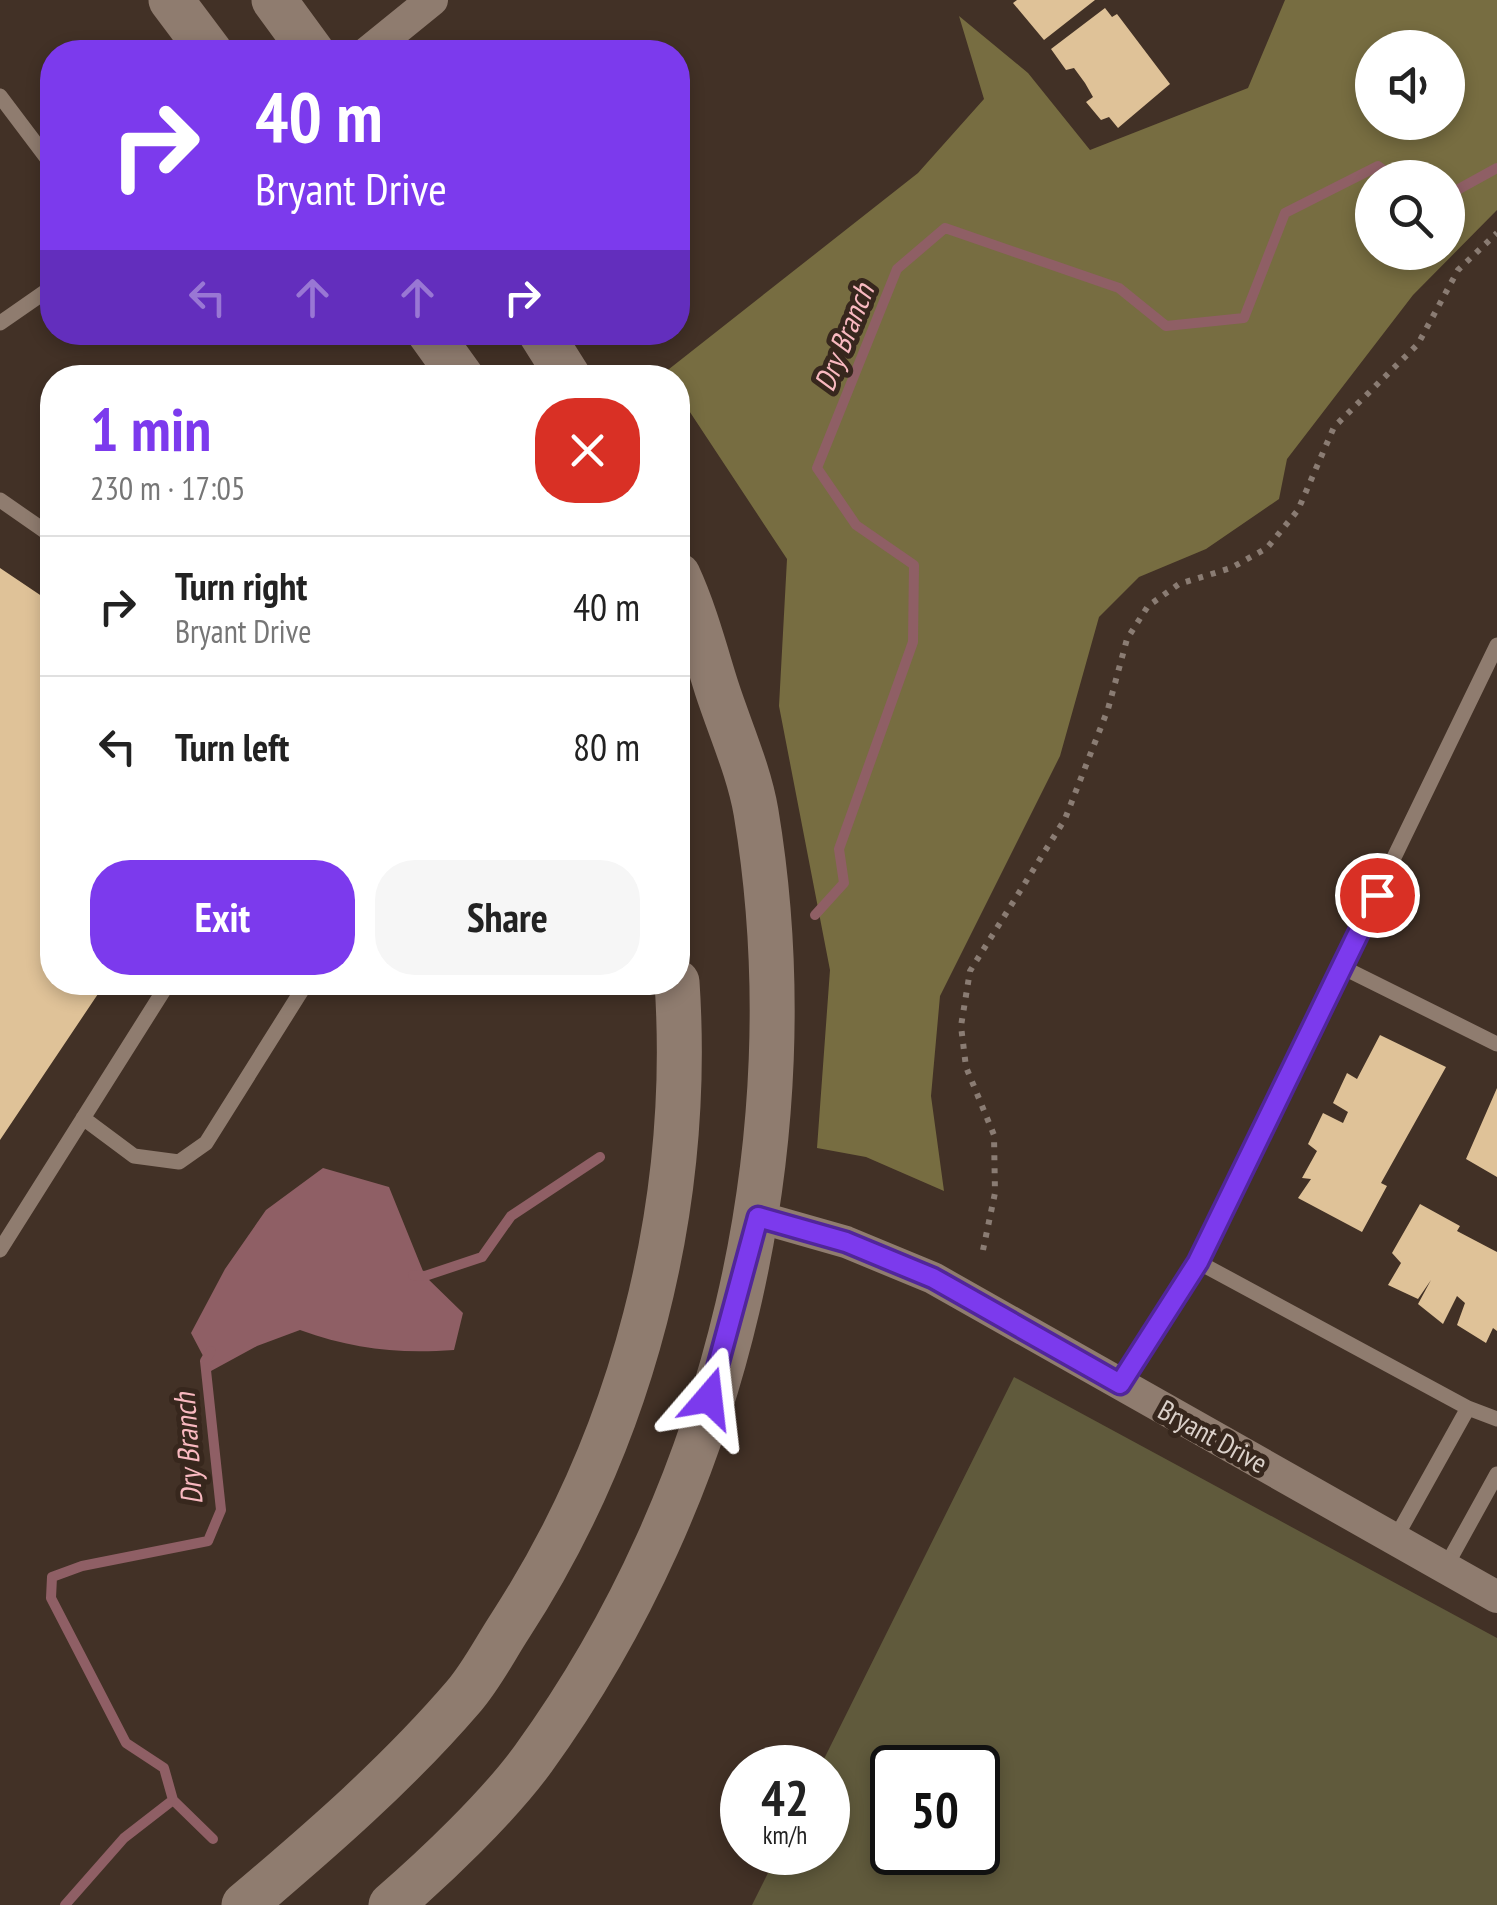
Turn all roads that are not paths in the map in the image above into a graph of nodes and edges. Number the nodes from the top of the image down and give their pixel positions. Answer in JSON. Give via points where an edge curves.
{"nodes":[{"id":1,"x":171,"y":0,"type":"edge"},
{"id":2,"x":274,"y":0,"type":"edge"},
{"id":3,"x":432,"y":0,"type":"edge"},
{"id":4,"x":201,"y":40,"type":"edge"},
{"id":5,"x":303,"y":40,"type":"edge"},
{"id":6,"x":383,"y":40,"type":"edge"},
{"id":7,"x":0,"y":96,"type":"edge"},
{"id":8,"x":40,"y":149,"type":"edge"},
{"id":9,"x":40,"y":295,"type":"edge"},
{"id":10,"x":0,"y":323,"type":"edge"},
{"id":11,"x":0,"y":500,"type":"edge"},
{"id":12,"x":40,"y":528,"type":"edge"},
{"id":13,"x":690,"y":611,"type":"edge"},
{"id":14,"x":1497,"y":645,"type":"edge"},
{"id":15,"x":1342,"y":966,"type":"junction"},
{"id":16,"x":161,"y":995,"type":"edge"},
{"id":17,"x":299,"y":995,"type":"edge"},
{"id":18,"x":678,"y":995,"type":"edge"},
{"id":19,"x":1497,"y":1044,"type":"edge"},
{"id":20,"x":83,"y":1118,"type":"junction"},
{"id":21,"x":758,"y":1217,"type":"junction"},
{"id":22,"x":0,"y":1250,"type":"edge"},
{"id":23,"x":1198,"y":1262,"type":"junction"},
{"id":24,"x":1120,"y":1384,"type":"junction"},
{"id":25,"x":1468,"y":1408,"type":"junction"},
{"id":26,"x":1497,"y":1419,"type":"edge"},
{"id":27,"x":1497,"y":1474,"type":"edge"},
{"id":28,"x":1395,"y":1539,"type":"junction"},
{"id":29,"x":1446,"y":1568,"type":"junction"},
{"id":30,"x":1497,"y":1597,"type":"edge"},
{"id":31,"x":246,"y":1905,"type":"edge"},
{"id":32,"x":390,"y":1905,"type":"edge"}],
"edges":[{"from":1,"to":4,"type":"main road"},
{"from":2,"to":5,"type":"main road"},
{"from":3,"to":6,"type":"street"},
{"from":7,"to":8,"type":"lane"},
{"from":9,"to":10,"type":"lane"},
{"from":11,"to":12,"type":"lane"},
{"from":13,"to":21,"type":"main road","via":[[756,808],[772,956],[772,1105]]},
{"from":14,"to":15,"type":"lane"},
{"from":15,"to":19,"type":"lane"},
{"from":15,"to":23,"type":"lane"},
{"from":16,"to":20,"type":"lane"},
{"from":17,"to":20,"type":"lane","via":[[206,1142],[179,1162],[134,1156]]},
{"from":18,"to":31,"type":"main road","via":[[672,1201],[623,1403],[548,1569],[467,1693],[353,1813]]},
{"from":20,"to":22,"type":"lane"},
{"from":21,"to":24,"type":"street","name":"Bryant Drive","via":[[846,1242],[933,1278]]},
{"from":21,"to":32,"type":"main road","via":[[688,1471],[612,1637],[531,1762]]},
{"from":23,"to":24,"type":"lane"},
{"from":23,"to":25,"type":"lane"},
{"from":24,"to":28,"type":"street","name":"Bryant Drive"},
{"from":25,"to":26,"type":"lane"},
{"from":25,"to":28,"type":"lane"},
{"from":27,"to":29,"type":"lane"},
{"from":28,"to":29,"type":"street","name":"Bryant Drive"},
{"from":29,"to":30,"type":"street","name":"Bryant Drive"}]}
